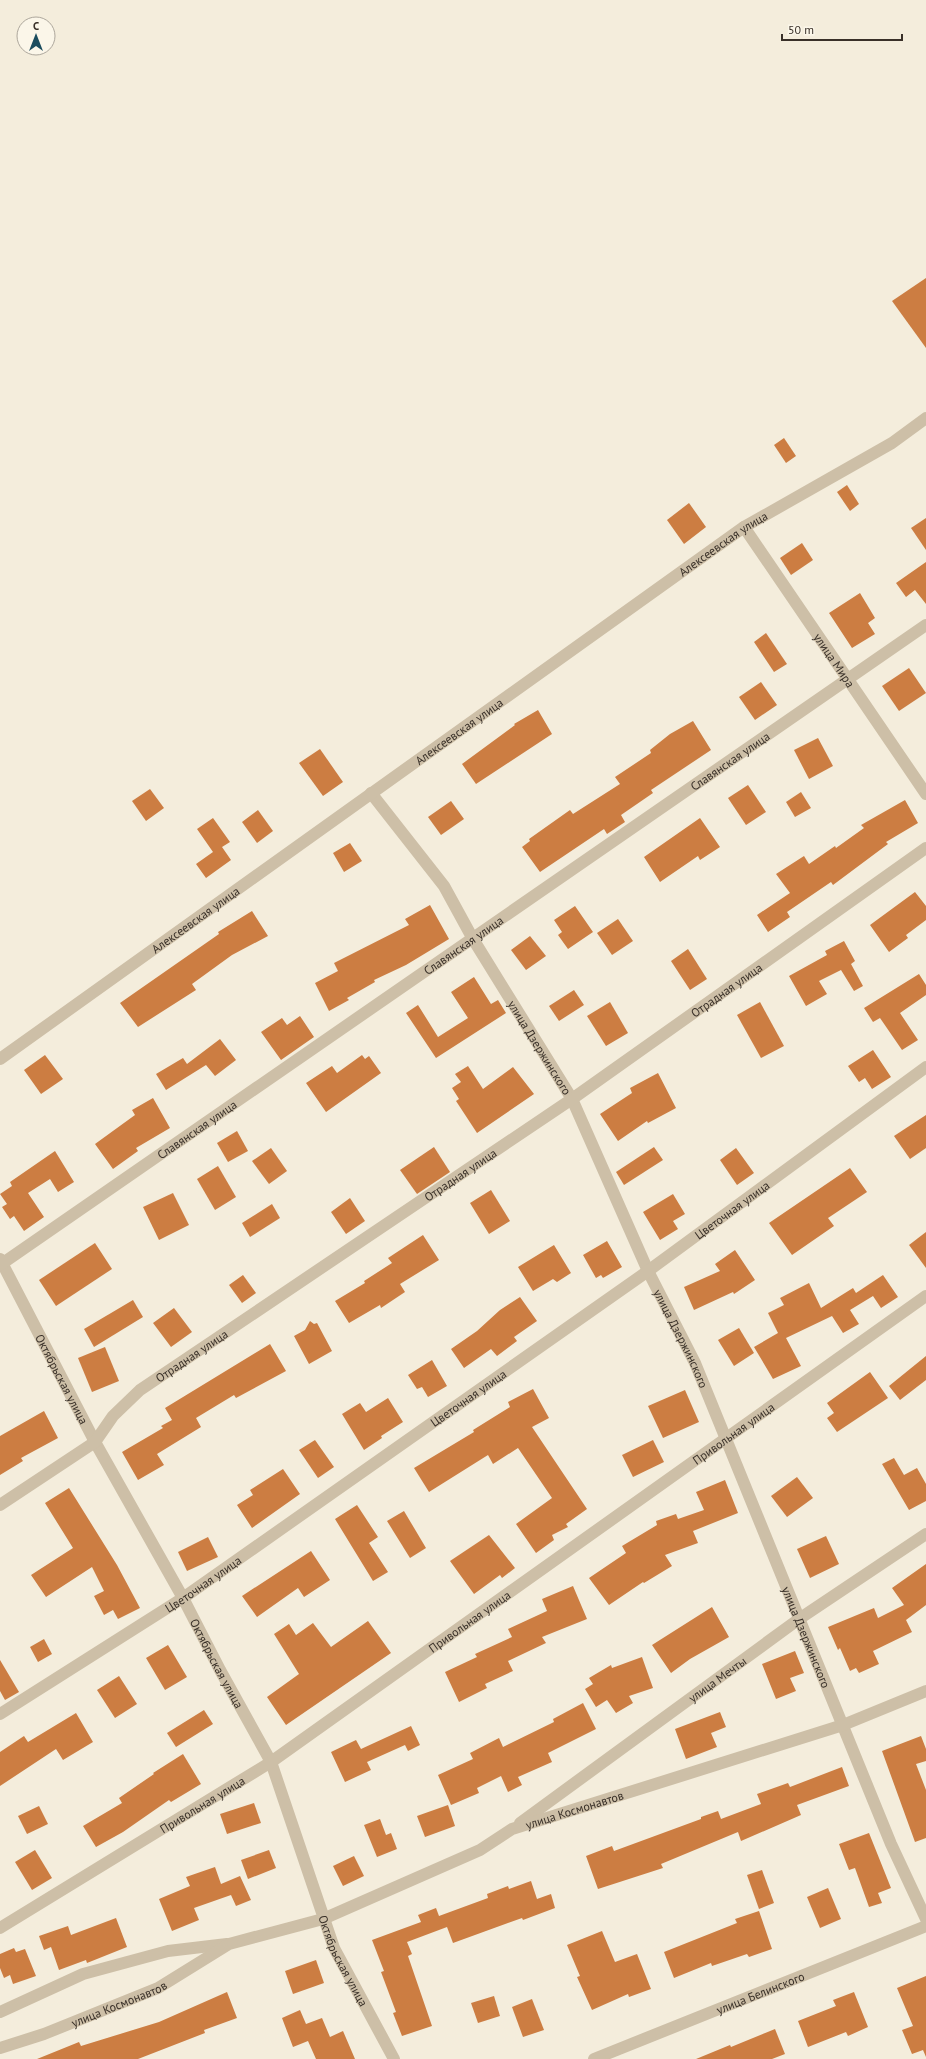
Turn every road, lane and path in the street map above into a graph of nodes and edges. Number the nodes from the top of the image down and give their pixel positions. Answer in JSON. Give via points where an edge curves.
{"nodes":[{"id":1,"x":926,"y":418,"type":"edge"},
{"id":2,"x":744,"y":527,"type":"junction"},
{"id":3,"x":926,"y":625,"type":"edge"},
{"id":4,"x":848,"y":680,"type":"junction"},
{"id":5,"x":371,"y":793,"type":"junction"},
{"id":6,"x":926,"y":794,"type":"edge"},
{"id":7,"x":926,"y":848,"type":"edge"},
{"id":8,"x":473,"y":939,"type":"junction"},
{"id":9,"x":0,"y":1058,"type":"edge"},
{"id":10,"x":926,"y":1066,"type":"edge"},
{"id":11,"x":572,"y":1099,"type":"junction"},
{"id":12,"x":1,"y":1262,"type":"edge"},
{"id":13,"x":648,"y":1271,"type":"junction"},
{"id":14,"x":926,"y":1296,"type":"edge"},
{"id":15,"x":725,"y":1438,"type":"junction"},
{"id":16,"x":95,"y":1442,"type":"junction"},
{"id":17,"x":0,"y":1505,"type":"edge"},
{"id":18,"x":926,"y":1534,"type":"edge"},
{"id":19,"x":183,"y":1598,"type":"junction"},
{"id":20,"x":799,"y":1619,"type":"junction"},
{"id":21,"x":926,"y":1691,"type":"edge"},
{"id":22,"x":0,"y":1714,"type":"edge"},
{"id":23,"x":843,"y":1725,"type":"junction"},
{"id":24,"x":271,"y":1762,"type":"junction"},
{"id":25,"x":512,"y":1829,"type":"junction"},
{"id":26,"x":323,"y":1919,"type":"junction"},
{"id":27,"x":926,"y":1919,"type":"edge"},
{"id":28,"x":926,"y":1926,"type":"edge"},
{"id":29,"x":0,"y":1928,"type":"edge"},
{"id":30,"x":229,"y":1944,"type":"junction"},
{"id":31,"x":0,"y":2012,"type":"edge"},
{"id":32,"x":0,"y":2048,"type":"edge"},
{"id":33,"x":394,"y":2059,"type":"edge"},
{"id":34,"x":594,"y":2059,"type":"edge"}],
"edges":[{"from":1,"to":2,"type":"street","name":"Алексеевская улица","via":[[892,443]]},
{"from":2,"to":4,"type":"street","name":"улица Мира"},
{"from":2,"to":5,"type":"street","name":"Алексеевская улица"},
{"from":3,"to":4,"type":"street","name":"Славянская улица"},
{"from":4,"to":6,"type":"street","name":"улица Мира"},
{"from":4,"to":8,"type":"street","name":"Славянская улица"},
{"from":5,"to":8,"type":"street","name":"улица Дзержинского","via":[[444,886]]},
{"from":5,"to":9,"type":"street","name":"Алексеевская улица"},
{"from":7,"to":11,"type":"street","name":"Отрадная улица"},
{"from":8,"to":11,"type":"street","name":"улица Дзержинского"},
{"from":8,"to":12,"type":"street","name":"Славянская улица"},
{"from":10,"to":13,"type":"street","name":"Цветочная улица"},
{"from":11,"to":13,"type":"street","name":"улица Дзержинского"},
{"from":11,"to":16,"type":"street","name":"Отрадная улица","via":[[140,1390],[113,1416]]},
{"from":12,"to":16,"type":"street","name":"Октябрьская улица"},
{"from":13,"to":15,"type":"street","name":"улица Дзержинского","via":[[695,1363]]},
{"from":13,"to":19,"type":"street","name":"Цветочная улица"},
{"from":14,"to":15,"type":"street","name":"Привольная улица"},
{"from":15,"to":20,"type":"street","name":"улица Дзержинского"},
{"from":15,"to":24,"type":"street","name":"Привольная улица"},
{"from":16,"to":17,"type":"street","name":"Отрадная улица"},
{"from":16,"to":19,"type":"street","name":"Октябрьская улица"},
{"from":18,"to":20,"type":"street","name":"улица Мечты"},
{"from":19,"to":22,"type":"street","name":"Цветочная улица"},
{"from":19,"to":24,"type":"street","name":"Октябрьская улица"},
{"from":20,"to":23,"type":"street","name":"улица Дзержинского"},
{"from":20,"to":25,"type":"street","name":"улица Мечты"},
{"from":21,"to":23,"type":"street","name":"улица Космонавтов"},
{"from":23,"to":25,"type":"street","name":"улица Космонавтов"},
{"from":23,"to":27,"type":"street","name":"улица Дзержинского","via":[[891,1844]]},
{"from":24,"to":26,"type":"street","name":"Октябрьская улица"},
{"from":24,"to":29,"type":"street","name":"Привольная улица"},
{"from":25,"to":26,"type":"street","name":"улица Космонавтов","via":[[480,1850]]},
{"from":26,"to":30,"type":"street","name":"улица Космонавтов"},
{"from":26,"to":33,"type":"street","name":"Октябрьская улица","via":[[334,1948]]},
{"from":28,"to":34,"type":"street","name":"улица Белинского"},
{"from":30,"to":31,"type":"street","name":"улица Космонавтов","via":[[168,1951],[83,1974]]},
{"from":30,"to":32,"type":"street","name":"улица Космонавтов","via":[[158,1988],[44,2034]]}]}
